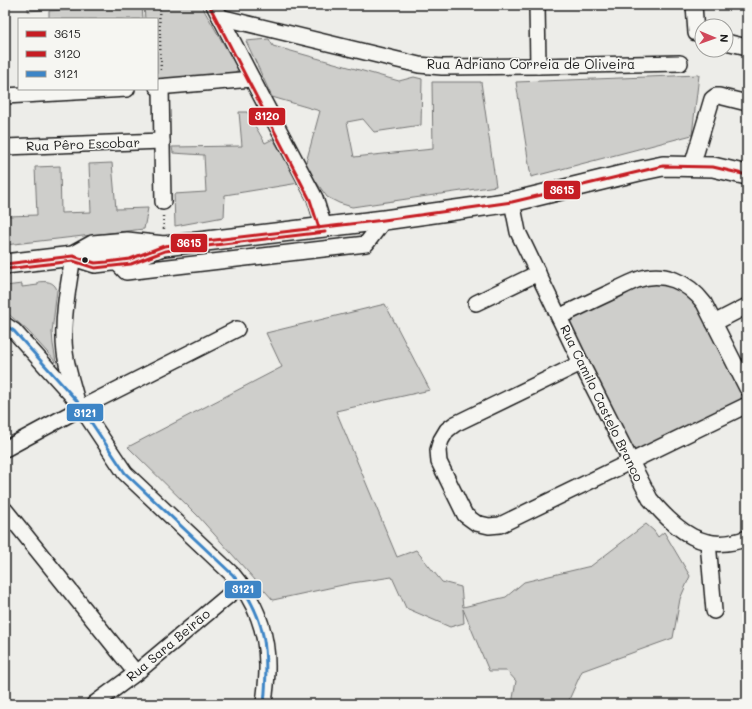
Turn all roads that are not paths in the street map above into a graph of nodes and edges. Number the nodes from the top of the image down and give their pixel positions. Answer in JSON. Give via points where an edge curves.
{"nodes":[{"id":1,"x":537,"y":5,"type":"edge"},
{"id":2,"x":694,"y":5,"type":"edge"},
{"id":3,"x":217,"y":11,"type":"edge"},
{"id":4,"x":695,"y":18,"type":"edge"},
{"id":5,"x":734,"y":44,"type":"edge"},
{"id":6,"x":747,"y":47,"type":"edge"},
{"id":7,"x":680,"y":63,"type":"dead end"},
{"id":8,"x":538,"y":66,"type":"junction"},
{"id":9,"x":252,"y":79,"type":"junction"},
{"id":10,"x":159,"y":87,"type":"edge"},
{"id":11,"x":110,"y":90,"type":"edge"},
{"id":12,"x":5,"y":96,"type":"edge"},
{"id":13,"x":747,"y":103,"type":"edge"},
{"id":14,"x":162,"y":141,"type":"junction"},
{"id":15,"x":5,"y":147,"type":"edge"},
{"id":16,"x":692,"y":166,"type":"junction"},
{"id":17,"x":747,"y":175,"type":"edge"},
{"id":18,"x":163,"y":202,"type":"dead end"},
{"id":19,"x":512,"y":202,"type":"junction"},
{"id":20,"x":384,"y":220,"type":"junction"},
{"id":21,"x":324,"y":226,"type":"junction"},
{"id":22,"x":254,"y":235,"type":"junction"},
{"id":23,"x":164,"y":246,"type":"junction"},
{"id":24,"x":73,"y":256,"type":"junction"},
{"id":25,"x":257,"y":257,"type":"junction"},
{"id":26,"x":114,"y":261,"type":"junction"},
{"id":27,"x":5,"y":264,"type":"edge"},
{"id":28,"x":538,"y":273,"type":"junction"},
{"id":29,"x":476,"y":303,"type":"dead end"},
{"id":30,"x":747,"y":306,"type":"edge"},
{"id":31,"x":559,"y":317,"type":"junction"},
{"id":32,"x":714,"y":323,"type":"junction"},
{"id":33,"x":5,"y":325,"type":"edge"},
{"id":34,"x":237,"y":329,"type":"dead end"},
{"id":35,"x":581,"y":362,"type":"junction"},
{"id":36,"x":747,"y":388,"type":"edge"},
{"id":37,"x":79,"y":405,"type":"junction"},
{"id":38,"x":747,"y":405,"type":"edge"},
{"id":39,"x":5,"y":449,"type":"edge"},
{"id":40,"x":630,"y":462,"type":"junction"},
{"id":41,"x":5,"y":510,"type":"edge"},
{"id":42,"x":747,"y":538,"type":"edge"},
{"id":43,"x":708,"y":542,"type":"junction"},
{"id":44,"x":241,"y":585,"type":"junction"},
{"id":45,"x":714,"y":611,"type":"dead end"},
{"id":46,"x":136,"y":673,"type":"junction"},
{"id":47,"x":94,"y":704,"type":"edge"},
{"id":48,"x":264,"y":704,"type":"edge"}],
"edges":[{"from":1,"to":8,"type":"street"},
{"from":2,"to":4,"type":"street"},
{"from":3,"to":8,"type":"street","name":"Rua Adriano Correia de Oliveira","via":[[419,65]]},
{"from":3,"to":9,"type":"street"},
{"from":5,"to":6,"type":"street"},
{"from":7,"to":8,"type":"street","name":"Rua Adriano Correia de Oliveira"},
{"from":9,"to":10,"type":"street"},
{"from":9,"to":21,"type":"street","via":[[316,198]]},
{"from":10,"to":14,"type":"street"},
{"from":11,"to":12,"type":"street"},
{"from":13,"to":16,"type":"street","via":[[719,96],[712,99]]},
{"from":14,"to":15,"type":"street","name":"Rua Pêro Escobar"},
{"from":14,"to":18,"type":"street"},
{"from":16,"to":17,"type":"main road"},
{"from":16,"to":19,"type":"main road","via":[[663,166]]},
{"from":19,"to":20,"type":"main road"},
{"from":19,"to":28,"type":"street","name":"Rua Camilo Castelo Branco","via":[[518,232]]},
{"from":20,"to":21,"type":"main road"},
{"from":20,"to":25,"type":"street","via":[[366,244]]},
{"from":21,"to":22,"type":"main road"},
{"from":22,"to":23,"type":"main road"},
{"from":22,"to":25,"type":"street"},
{"from":23,"to":24,"type":"main road","via":[[127,242],[93,245]]},
{"from":23,"to":26,"type":"main road","via":[[130,259]]},
{"from":24,"to":26,"type":"main road","via":[[95,263]]},
{"from":24,"to":27,"type":"main road"},
{"from":24,"to":37,"type":"street","via":[[64,320],[64,339],[66,359]]},
{"from":25,"to":26,"type":"street","via":[[126,272]]},
{"from":28,"to":29,"type":"street"},
{"from":28,"to":31,"type":"street","name":"Rua Camilo Castelo Branco"},
{"from":30,"to":32,"type":"street"},
{"from":31,"to":32,"type":"street","via":[[638,280],[658,277],[673,279],[696,293]]},
{"from":31,"to":35,"type":"street","name":"Rua Camilo Castelo Branco"},
{"from":32,"to":36,"type":"street"},
{"from":33,"to":37,"type":"street","via":[[14,331]]},
{"from":34,"to":37,"type":"street"},
{"from":35,"to":40,"type":"street","name":"Rua Camilo Castelo Branco"},
{"from":35,"to":40,"type":"street","via":[[455,424],[447,430],[441,440],[438,450],[439,462],[465,515],[476,523],[489,526],[500,525]]},
{"from":37,"to":39,"type":"street"},
{"from":37,"to":44,"type":"street","via":[[124,473]]},
{"from":38,"to":40,"type":"street"},
{"from":40,"to":43,"type":"street","name":"Rua Camilo Castelo Branco","via":[[650,499],[666,518],[685,534]]},
{"from":41,"to":46,"type":"street"},
{"from":42,"to":43,"type":"street","name":"Rua Camilo Castelo Branco","via":[[724,544]]},
{"from":43,"to":45,"type":"street"},
{"from":44,"to":46,"type":"street","name":"Rua Sara Beirão"},
{"from":44,"to":48,"type":"street","via":[[261,623],[265,640],[267,669]]},
{"from":46,"to":47,"type":"street","name":"Rua Sara Beirão"}]}
